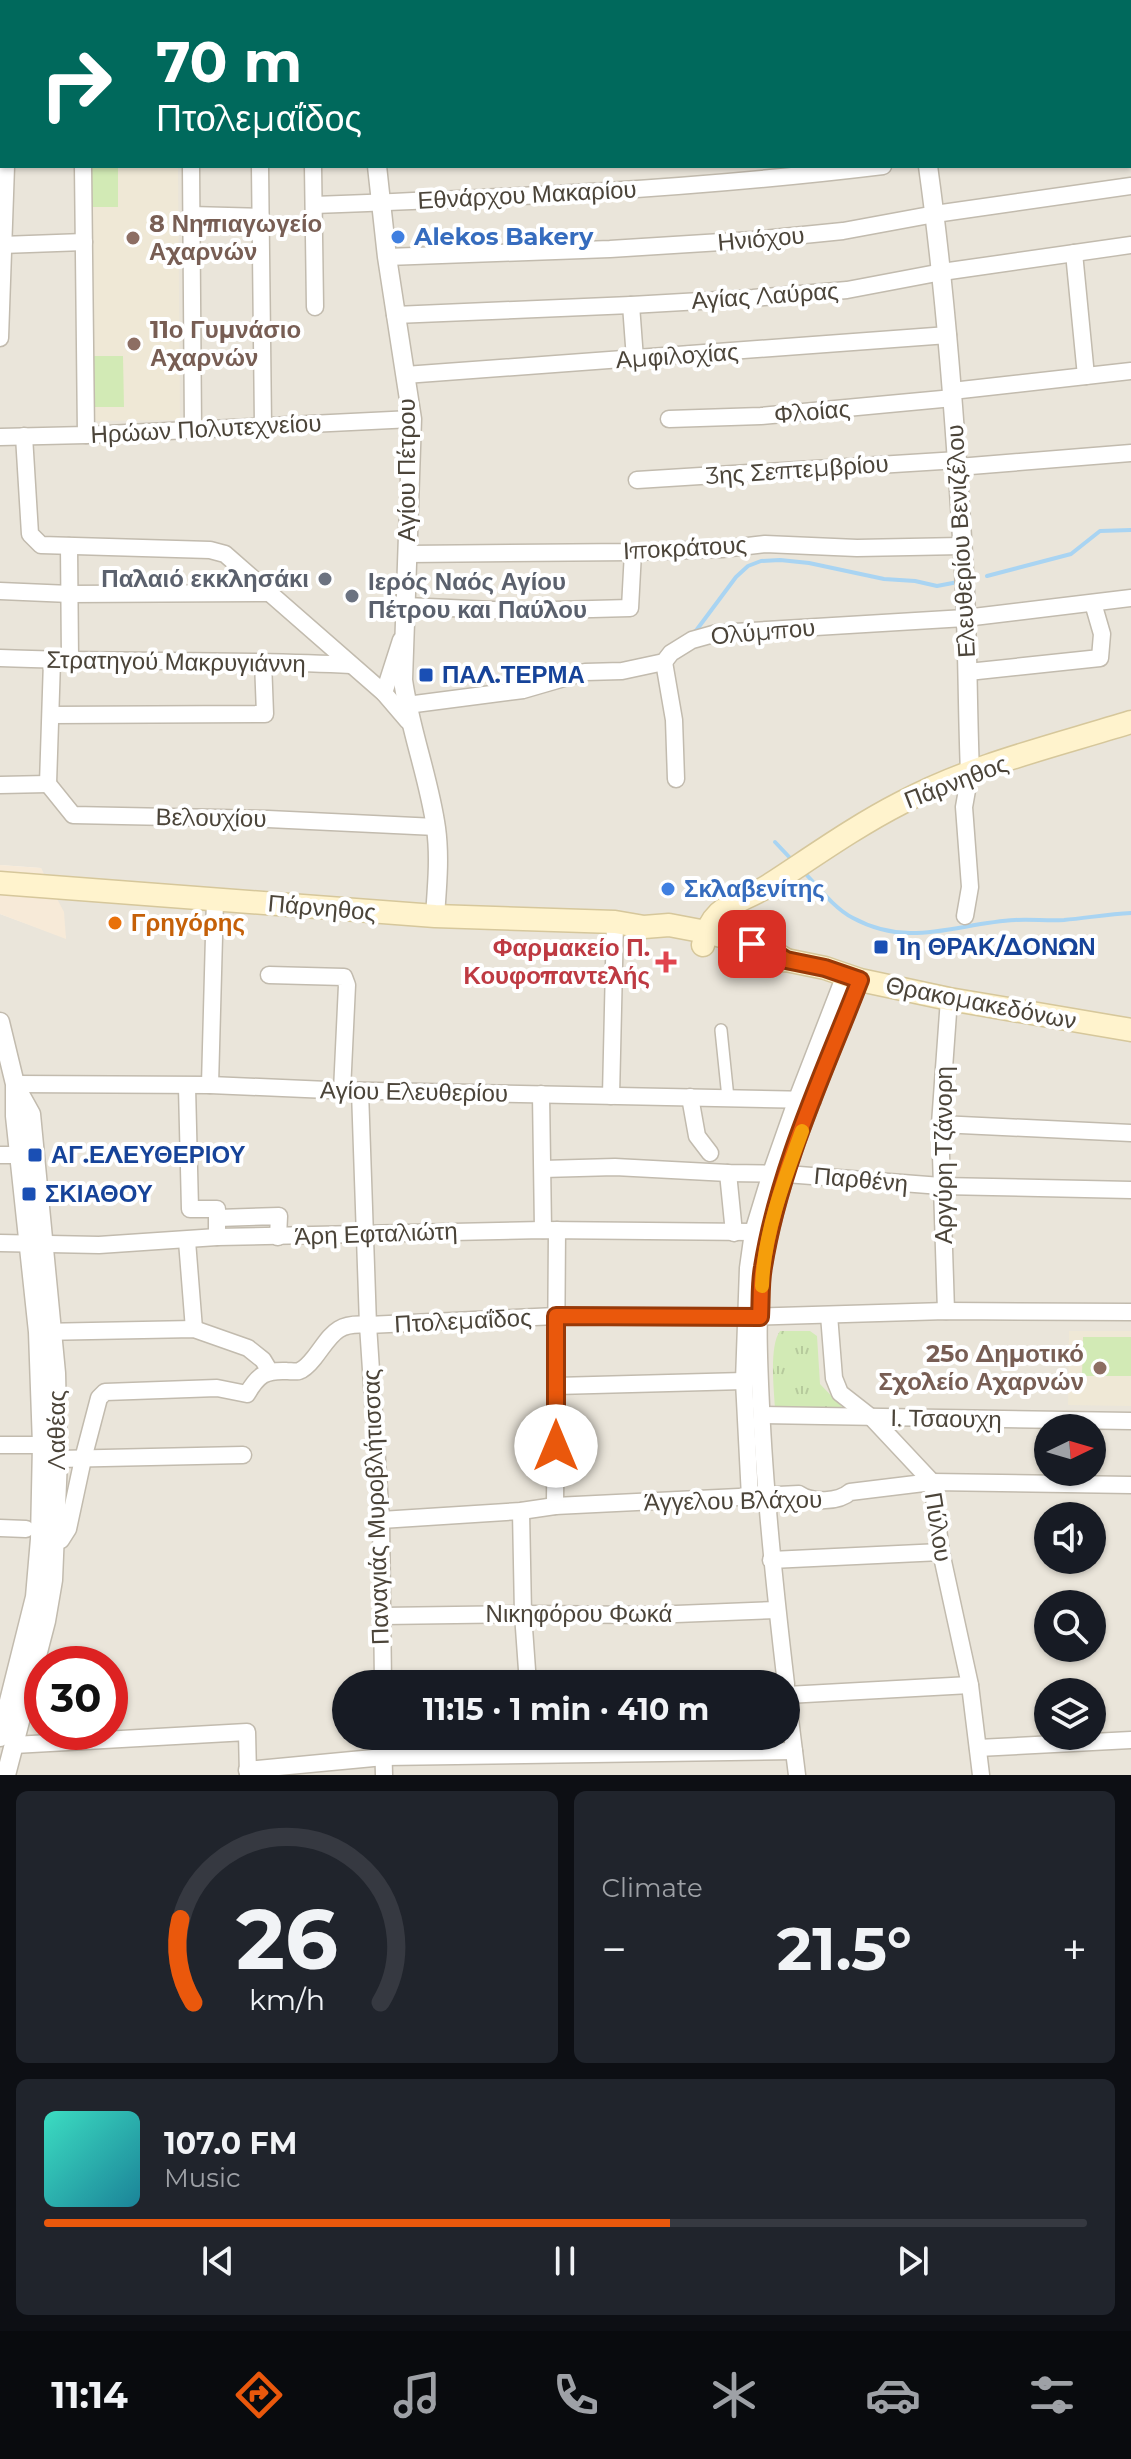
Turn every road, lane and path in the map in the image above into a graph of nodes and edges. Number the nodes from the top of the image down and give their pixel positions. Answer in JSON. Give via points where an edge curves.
{"nodes":[{"id":1,"x":6,"y":168,"type":"edge"},
{"id":2,"x":83,"y":168,"type":"edge"},
{"id":3,"x":191,"y":168,"type":"edge"},
{"id":4,"x":260,"y":168,"type":"edge"},
{"id":5,"x":313,"y":168,"type":"edge"},
{"id":6,"x":377,"y":168,"type":"edge"},
{"id":7,"x":867,"y":168,"type":"edge"},
{"id":8,"x":928,"y":168,"type":"edge"},
{"id":9,"x":1131,"y":186,"type":"edge"},
{"id":10,"x":380,"y":203,"type":"junction"},
{"id":11,"x":314,"y":205,"type":"junction"},
{"id":12,"x":935,"y":214,"type":"junction"},
{"id":13,"x":191,"y":215,"type":"junction"},
{"id":14,"x":261,"y":217,"type":"junction"},
{"id":15,"x":84,"y":242,"type":"junction"},
{"id":16,"x":2,"y":245,"type":"junction"},
{"id":17,"x":1131,"y":245,"type":"edge"},
{"id":18,"x":1074,"y":253,"type":"junction"},
{"id":19,"x":387,"y":257,"type":"junction"},
{"id":20,"x":942,"y":272,"type":"junction"},
{"id":21,"x":631,"y":305,"type":"junction"},
{"id":22,"x":315,"y":307,"type":"dead end"},
{"id":23,"x":395,"y":315,"type":"junction"},
{"id":24,"x":948,"y":335,"type":"junction"},
{"id":25,"x":0,"y":338,"type":"edge"},
{"id":26,"x":635,"y":359,"type":"junction"},
{"id":27,"x":1131,"y":371,"type":"edge"},
{"id":28,"x":405,"y":375,"type":"junction"},
{"id":29,"x":1086,"y":376,"type":"junction"},
{"id":30,"x":953,"y":395,"type":"junction"},
{"id":31,"x":412,"y":419,"type":"junction"},
{"id":32,"x":669,"y":419,"type":"dead end"},
{"id":33,"x":263,"y":426,"type":"junction"},
{"id":34,"x":193,"y":430,"type":"junction"},
{"id":35,"x":86,"y":435,"type":"junction"},
{"id":36,"x":24,"y":436,"type":"junction"},
{"id":37,"x":0,"y":437,"type":"edge"},
{"id":38,"x":1131,"y":453,"type":"edge"},
{"id":39,"x":958,"y":463,"type":"junction"},
{"id":40,"x":637,"y":480,"type":"dead end"},
{"id":41,"x":69,"y":546,"type":"junction"},
{"id":42,"x":962,"y":546,"type":"junction"},
{"id":43,"x":633,"y":552,"type":"junction"},
{"id":44,"x":408,"y":554,"type":"junction"},
{"id":45,"x":0,"y":591,"type":"edge"},
{"id":46,"x":270,"y":593,"type":"junction"},
{"id":47,"x":70,"y":594,"type":"junction"},
{"id":48,"x":1131,"y":598,"type":"edge"},
{"id":49,"x":1093,"y":603,"type":"junction"},
{"id":50,"x":406,"y":606,"type":"junction"},
{"id":51,"x":965,"y":618,"type":"junction"},
{"id":52,"x":0,"y":658,"type":"edge"},
{"id":53,"x":70,"y":660,"type":"junction"},
{"id":54,"x":52,"y":661,"type":"junction"},
{"id":55,"x":263,"y":661,"type":"junction"},
{"id":56,"x":664,"y":662,"type":"junction"},
{"id":57,"x":351,"y":665,"type":"junction"},
{"id":58,"x":968,"y":672,"type":"junction"},
{"id":59,"x":384,"y":693,"type":"junction"},
{"id":60,"x":407,"y":705,"type":"junction"},
{"id":61,"x":51,"y":715,"type":"junction"},
{"id":62,"x":1131,"y":722,"type":"edge"},
{"id":63,"x":416,"y":742,"type":"junction"},
{"id":64,"x":970,"y":773,"type":"junction"},
{"id":65,"x":676,"y":779,"type":"dead end"},
{"id":66,"x":48,"y":784,"type":"junction"},
{"id":67,"x":0,"y":785,"type":"edge"},
{"id":68,"x":436,"y":827,"type":"junction"},
{"id":69,"x":0,"y":883,"type":"edge"},
{"id":70,"x":754,"y":895,"type":"junction"},
{"id":71,"x":215,"y":899,"type":"junction"},
{"id":72,"x":435,"y":916,"type":"junction"},
{"id":73,"x":965,"y":916,"type":"dead end"},
{"id":74,"x":615,"y":922,"type":"junction"},
{"id":75,"x":704,"y":939,"type":"junction"},
{"id":76,"x":733,"y":946,"type":"junction"},
{"id":77,"x":269,"y":975,"type":"dead end"},
{"id":78,"x":853,"y":978,"type":"junction"},
{"id":79,"x":949,"y":999,"type":"junction"},
{"id":80,"x":0,"y":1022,"type":"edge"},
{"id":81,"x":721,"y":1030,"type":"dead end"},
{"id":82,"x":1131,"y":1030,"type":"edge"},
{"id":83,"x":3,"y":1043,"type":"edge"},
{"id":84,"x":15,"y":1084,"type":"junction"},
{"id":85,"x":210,"y":1085,"type":"junction"},
{"id":86,"x":187,"y":1087,"type":"junction"},
{"id":87,"x":342,"y":1091,"type":"junction"},
{"id":88,"x":360,"y":1091,"type":"junction"},
{"id":89,"x":541,"y":1094,"type":"junction"},
{"id":90,"x":611,"y":1096,"type":"junction"},
{"id":91,"x":690,"y":1097,"type":"junction"},
{"id":92,"x":728,"y":1098,"type":"junction"},
{"id":93,"x":805,"y":1100,"type":"junction"},
{"id":94,"x":940,"y":1124,"type":"junction"},
{"id":95,"x":1131,"y":1133,"type":"edge"},
{"id":96,"x":710,"y":1153,"type":"dead end"},
{"id":97,"x":9,"y":1155,"type":"edge"},
{"id":98,"x":543,"y":1169,"type":"junction"},
{"id":99,"x":728,"y":1173,"type":"junction"},
{"id":100,"x":778,"y":1173,"type":"junction"},
{"id":101,"x":941,"y":1186,"type":"junction"},
{"id":102,"x":1131,"y":1190,"type":"edge"},
{"id":103,"x":218,"y":1218,"type":"junction"},
{"id":104,"x":550,"y":1230,"type":"junction"},
{"id":105,"x":753,"y":1232,"type":"junction"},
{"id":106,"x":366,"y":1233,"type":"junction"},
{"id":107,"x":734,"y":1233,"type":"junction"},
{"id":108,"x":217,"y":1237,"type":"junction"},
{"id":109,"x":278,"y":1237,"type":"junction"},
{"id":110,"x":187,"y":1241,"type":"junction"},
{"id":111,"x":0,"y":1243,"type":"edge"},
{"id":112,"x":36,"y":1243,"type":"junction"},
{"id":113,"x":946,"y":1311,"type":"junction"},
{"id":114,"x":1131,"y":1312,"type":"edge"},
{"id":115,"x":829,"y":1315,"type":"junction"},
{"id":116,"x":556,"y":1316,"type":"junction"},
{"id":117,"x":753,"y":1317,"type":"junction"},
{"id":118,"x":368,"y":1325,"type":"junction"},
{"id":119,"x":194,"y":1329,"type":"junction"},
{"id":120,"x":46,"y":1332,"type":"junction"},
{"id":121,"x":269,"y":1370,"type":"junction"},
{"id":122,"x":744,"y":1381,"type":"junction"},
{"id":123,"x":556,"y":1386,"type":"junction"},
{"id":124,"x":762,"y":1415,"type":"junction"},
{"id":125,"x":872,"y":1418,"type":"junction"},
{"id":126,"x":1131,"y":1421,"type":"edge"},
{"id":127,"x":0,"y":1445,"type":"edge"},
{"id":128,"x":42,"y":1445,"type":"junction"},
{"id":129,"x":243,"y":1455,"type":"dead end"},
{"id":130,"x":58,"y":1459,"type":"junction"},
{"id":131,"x":83,"y":1459,"type":"junction"},
{"id":132,"x":932,"y":1482,"type":"junction"},
{"id":133,"x":1131,"y":1485,"type":"edge"},
{"id":134,"x":758,"y":1497,"type":"junction"},
{"id":135,"x":555,"y":1506,"type":"junction"},
{"id":136,"x":521,"y":1511,"type":"junction"},
{"id":137,"x":381,"y":1520,"type":"junction"},
{"id":138,"x":0,"y":1528,"type":"edge"},
{"id":139,"x":40,"y":1536,"type":"junction"},
{"id":140,"x":941,"y":1552,"type":"junction"},
{"id":141,"x":771,"y":1560,"type":"junction"},
{"id":142,"x":777,"y":1610,"type":"junction"},
{"id":143,"x":523,"y":1614,"type":"junction"},
{"id":144,"x":382,"y":1616,"type":"junction"},
{"id":145,"x":383,"y":1670,"type":"edge"},
{"id":146,"x":527,"y":1670,"type":"edge"},
{"id":147,"x":784,"y":1670,"type":"edge"},
{"id":148,"x":970,"y":1685,"type":"junction"},
{"id":149,"x":800,"y":1694,"type":"edge"},
{"id":150,"x":1131,"y":1740,"type":"edge"},
{"id":151,"x":7,"y":1741,"type":"edge"},
{"id":152,"x":978,"y":1748,"type":"junction"},
{"id":153,"x":384,"y":1750,"type":"edge"},
{"id":154,"x":533,"y":1750,"type":"edge"},
{"id":155,"x":794,"y":1751,"type":"joint"},
{"id":156,"x":533,"y":1754,"type":"junction"},
{"id":157,"x":384,"y":1757,"type":"junction"},
{"id":158,"x":248,"y":1773,"type":"edge"},
{"id":159,"x":6,"y":1775,"type":"edge"},
{"id":160,"x":384,"y":1775,"type":"edge"},
{"id":161,"x":797,"y":1775,"type":"edge"},
{"id":162,"x":981,"y":1775,"type":"edge"}],
"edges":[{"from":1,"to":16,"type":"street"},
{"from":2,"to":15,"type":"street"},
{"from":3,"to":13,"type":"street"},
{"from":4,"to":14,"type":"street"},
{"from":5,"to":11,"type":"street"},
{"from":6,"to":10,"type":"street","name":"Αγίου Πέτρου"},
{"from":7,"to":10,"type":"street","name":"Εθνάρχου Μακαρίου","via":[[699,185]]},
{"from":8,"to":12,"type":"street","name":"Ελευθερίου Βενιζέλου"},
{"from":9,"to":12,"type":"street","name":"Ηνιόχου"},
{"from":10,"to":11,"type":"street","name":"Εθνάρχου Μακαρίου"},
{"from":10,"to":19,"type":"street","name":"Αγίου Πέτρου"},
{"from":11,"to":22,"type":"street"},
{"from":12,"to":19,"type":"street","name":"Ηνιόχου","via":[[753,240]]},
{"from":12,"to":20,"type":"street","name":"Ελευθερίου Βενιζέλου"},
{"from":13,"to":14,"type":"street"},
{"from":13,"to":34,"type":"street"},
{"from":14,"to":33,"type":"street"},
{"from":15,"to":16,"type":"street"},
{"from":15,"to":35,"type":"street"},
{"from":16,"to":25,"type":"street"},
{"from":17,"to":18,"type":"street","name":"Αγίας Λαύρας"},
{"from":18,"to":20,"type":"street","name":"Αγίας Λαύρας"},
{"from":18,"to":29,"type":"street"},
{"from":19,"to":23,"type":"street","name":"Αγίου Πέτρου"},
{"from":20,"to":21,"type":"street","name":"Αγίας Λαύρας","via":[[847,290]]},
{"from":20,"to":24,"type":"street","name":"Ελευθερίου Βενιζέλου"},
{"from":21,"to":23,"type":"street","name":"Αγίας Λαύρας"},
{"from":21,"to":26,"type":"street"},
{"from":23,"to":28,"type":"street","name":"Αγίου Πέτρου"},
{"from":24,"to":26,"type":"street","name":"Αμφιλοχίας"},
{"from":24,"to":30,"type":"street","name":"Ελευθερίου Βενιζέλου"},
{"from":26,"to":28,"type":"street","name":"Αμφιλοχίας"},
{"from":27,"to":29,"type":"street","name":"Φλοίας"},
{"from":28,"to":31,"type":"street","name":"Αγίου Πέτρου"},
{"from":29,"to":30,"type":"street","name":"Φλοίας"},
{"from":30,"to":32,"type":"street","name":"Φλοίας","via":[[761,416]]},
{"from":30,"to":39,"type":"street","name":"Ελευθερίου Βενιζέλου"},
{"from":31,"to":33,"type":"street","name":"Ηρώων Πολυτεχνείου"},
{"from":31,"to":44,"type":"street","name":"Αγίου Πέτρου"},
{"from":33,"to":34,"type":"street","name":"Ηρώων Πολυτεχνείου"},
{"from":34,"to":35,"type":"street","name":"Ηρώων Πολυτεχνείου"},
{"from":35,"to":36,"type":"street","name":"Ηρώων Πολυτεχνείου"},
{"from":36,"to":37,"type":"street","name":"Ηρώων Πολυτεχνείου"},
{"from":36,"to":41,"type":"street","via":[[30,534],[41,545]]},
{"from":38,"to":39,"type":"street"},
{"from":39,"to":40,"type":"street","name":"3ης Σεπτεμβρίου"},
{"from":39,"to":42,"type":"street","name":"Ελευθερίου Βενιζέλου"},
{"from":41,"to":46,"type":"street","via":[[210,550],[225,554]]},
{"from":41,"to":47,"type":"street"},
{"from":42,"to":43,"type":"street","name":"Ιποκράτους","via":[[765,544]]},
{"from":42,"to":51,"type":"street","name":"Ελευθερίου Βενιζέλου"},
{"from":43,"to":44,"type":"street","name":"Ιποκράτους"},
{"from":43,"to":50,"type":"street","via":[[630,608],[516,611]]},
{"from":44,"to":50,"type":"street","name":"Αγίου Πέτρου"},
{"from":45,"to":47,"type":"street"},
{"from":46,"to":47,"type":"street"},
{"from":46,"to":57,"type":"street"},
{"from":47,"to":53,"type":"street"},
{"from":48,"to":49,"type":"street","name":"Ολύμπου"},
{"from":49,"to":51,"type":"street","name":"Ολύμπου"},
{"from":49,"to":58,"type":"street","via":[[1102,634],[1100,658]]},
{"from":50,"to":59,"type":"street"},
{"from":50,"to":60,"type":"street","name":"Αγίου Πέτρου"},
{"from":51,"to":56,"type":"street","name":"Ολύμπου","via":[[717,633],[692,640]]},
{"from":51,"to":58,"type":"street","name":"Ελευθερίου Βενιζέλου"},
{"from":52,"to":54,"type":"street","name":"Στρατηγού Μακρυγιάννη"},
{"from":53,"to":54,"type":"street","name":"Στρατηγού Μακρυγιάννη"},
{"from":53,"to":55,"type":"street","name":"Στρατηγού Μακρυγιάννη"},
{"from":54,"to":61,"type":"street"},
{"from":55,"to":57,"type":"street","name":"Στρατηγού Μακρυγιάννη"},
{"from":55,"to":61,"type":"street","via":[[265,714]]},
{"from":56,"to":60,"type":"street","name":"Ολύμπου","via":[[585,672],[523,690]]},
{"from":56,"to":65,"type":"street","via":[[674,720]]},
{"from":57,"to":59,"type":"street"},
{"from":58,"to":64,"type":"street","name":"Ελευθερίου Βενιζέλου"},
{"from":59,"to":63,"type":"street","via":[[412,725]]},
{"from":60,"to":63,"type":"street","name":"Αγίου Πέτρου"},
{"from":61,"to":66,"type":"street"},
{"from":62,"to":64,"type":"main road","name":"Πάρνηθος"},
{"from":63,"to":68,"type":"street","name":"Αγίου Πέτρου"},
{"from":64,"to":70,"type":"main road","name":"Πάρνηθος","via":[[902,802]]},
{"from":64,"to":73,"type":"street","name":"Ελευθερίου Βενιζέλου","via":[[964,807],[970,887]]},
{"from":66,"to":67,"type":"street"},
{"from":66,"to":68,"type":"street","name":"Βελουχίου","via":[[73,815]]},
{"from":68,"to":72,"type":"street","name":"Αγίου Πέτρου"},
{"from":69,"to":71,"type":"main road","name":"Πάρνηθος"},
{"from":70,"to":75,"type":"main road","name":"Πάρνηθος","via":[[718,912]]},
{"from":70,"to":76,"type":"main road","via":[[740,916]]},
{"from":71,"to":72,"type":"main road","name":"Πάρνηθος"},
{"from":71,"to":85,"type":"street"},
{"from":72,"to":74,"type":"main road","name":"Πάρνηθος"},
{"from":74,"to":75,"type":"main road","name":"Πάρνηθος"},
{"from":74,"to":90,"type":"street"},
{"from":75,"to":76,"type":"main road","name":"Πάρνηθος"},
{"from":76,"to":78,"type":"main road","name":"Θρακομακεδόνων","via":[[769,949],[786,960]]},
{"from":77,"to":87,"type":"street","via":[[344,977]]},
{"from":78,"to":79,"type":"main road","name":"Θρακομακεδόνων"},
{"from":78,"to":93,"type":"street"},
{"from":79,"to":82,"type":"main road","name":"Θρακομακεδόνων"},
{"from":79,"to":94,"type":"street","name":"Αργύρη Τζάνορη"},
{"from":80,"to":83,"type":"street","name":"Λαθέας"},
{"from":81,"to":92,"type":"street"},
{"from":83,"to":84,"type":"street","name":"Λαθέας"},
{"from":84,"to":86,"type":"street","name":"Αγίου Ελευθερίου"},
{"from":84,"to":97,"type":"street","name":"Λαθέας"},
{"from":84,"to":112,"type":"street","name":"Λαθέας","via":[[31,1114]]},
{"from":85,"to":86,"type":"street","name":"Αγίου Ελευθερίου"},
{"from":85,"to":87,"type":"street","name":"Αγίου Ελευθερίου"},
{"from":86,"to":103,"type":"street","via":[[190,1209],[217,1209]]},
{"from":87,"to":88,"type":"street","name":"Αγίου Ελευθερίου"},
{"from":88,"to":89,"type":"street","name":"Αγίου Ελευθερίου"},
{"from":88,"to":106,"type":"street","name":"Παναγιάς Μυροβλήτισσας"},
{"from":89,"to":90,"type":"street","name":"Αγίου Ελευθερίου"},
{"from":89,"to":98,"type":"street"},
{"from":90,"to":91,"type":"street","name":"Αγίου Ελευθερίου"},
{"from":91,"to":92,"type":"street","name":"Αγίου Ελευθερίου"},
{"from":91,"to":96,"type":"street","via":[[697,1136]]},
{"from":92,"to":93,"type":"street","name":"Αγίου Ελευθερίου"},
{"from":93,"to":100,"type":"street"},
{"from":94,"to":95,"type":"street"},
{"from":94,"to":101,"type":"street","name":"Αργύρη Τζάνορη"},
{"from":97,"to":112,"type":"street","name":"Λαθέας"},
{"from":98,"to":99,"type":"street","name":"Παρθένη"},
{"from":98,"to":104,"type":"street"},
{"from":99,"to":100,"type":"street","name":"Παρθένη"},
{"from":99,"to":107,"type":"street"},
{"from":100,"to":101,"type":"street","name":"Παρθένη"},
{"from":100,"to":105,"type":"street"},
{"from":100,"to":117,"type":"street"},
{"from":101,"to":102,"type":"street","name":"Παρθένη"},
{"from":101,"to":113,"type":"street","name":"Αργύρη Τζάνορη"},
{"from":103,"to":108,"type":"street"},
{"from":103,"to":109,"type":"street","via":[[279,1216]]},
{"from":104,"to":106,"type":"street","name":"Άρη Εφταλιώτη"},
{"from":104,"to":107,"type":"street","name":"Άρη Εφταλιώτη"},
{"from":104,"to":116,"type":"street"},
{"from":105,"to":107,"type":"street","name":"Άρη Εφταλιώτη"},
{"from":105,"to":117,"type":"street","via":[[748,1268]]},
{"from":106,"to":109,"type":"street","name":"Άρη Εφταλιώτη"},
{"from":106,"to":118,"type":"street","name":"Παναγιάς Μυροβλήτισσας"},
{"from":108,"to":109,"type":"street","name":"Άρη Εφταλιώτη"},
{"from":108,"to":110,"type":"street","name":"Άρη Εφταλιώτη"},
{"from":110,"to":112,"type":"street","name":"Άρη Εφταλιώτη"},
{"from":110,"to":119,"type":"street"},
{"from":111,"to":112,"type":"street","name":"Άρη Εφταλιώτη"},
{"from":112,"to":120,"type":"street","name":"Λαθέας"},
{"from":113,"to":114,"type":"street","name":"Πτολεμαΐδος"},
{"from":113,"to":115,"type":"street","name":"Πτολεμαΐδος"},
{"from":115,"to":117,"type":"street","name":"Πτολεμαΐδος"},
{"from":115,"to":125,"type":"street","name":"Πύλου","via":[[836,1385]]},
{"from":116,"to":117,"type":"street","name":"Πτολεμαΐδος"},
{"from":116,"to":118,"type":"street","name":"Πτολεμαΐδος"},
{"from":116,"to":123,"type":"street"},
{"from":117,"to":122,"type":"street"},
{"from":117,"to":124,"type":"street"},
{"from":118,"to":121,"type":"street","name":"Πτολεμαΐδος","via":[[340,1327],[298,1371]]},
{"from":118,"to":137,"type":"street","name":"Παναγιάς Μυροβλήτισσας"},
{"from":119,"to":120,"type":"street"},
{"from":119,"to":121,"type":"street","via":[[248,1348]]},
{"from":120,"to":128,"type":"street","name":"Λαθέας"},
{"from":120,"to":130,"type":"street","name":"Λαθέας"},
{"from":121,"to":131,"type":"street","via":[[247,1394],[217,1388],[105,1392]]},
{"from":122,"to":123,"type":"street"},
{"from":122,"to":134,"type":"street"},
{"from":123,"to":135,"type":"street"},
{"from":124,"to":125,"type":"street","name":"Ι. Τσαουχη"},
{"from":124,"to":134,"type":"street"},
{"from":125,"to":126,"type":"street","name":"Ι. Τσαουχη"},
{"from":125,"to":132,"type":"street","name":"Πύλου"},
{"from":127,"to":128,"type":"street"},
{"from":128,"to":139,"type":"street","name":"Λαθέας"},
{"from":129,"to":131,"type":"street"},
{"from":130,"to":131,"type":"street"},
{"from":130,"to":139,"type":"street","name":"Λαθέας"},
{"from":131,"to":139,"type":"street","via":[[68,1529],[61,1540]]},
{"from":132,"to":133,"type":"street","name":"Άγγελου Βλάχου"},
{"from":132,"to":134,"type":"street","name":"Άγγελου Βλάχου","via":[[850,1492],[840,1498]]},
{"from":132,"to":140,"type":"street","name":"Πύλου"},
{"from":134,"to":135,"type":"street","name":"Άγγελου Βλάχου"},
{"from":134,"to":141,"type":"street"},
{"from":135,"to":136,"type":"street","name":"Άγγελου Βλάχου"},
{"from":136,"to":137,"type":"street","name":"Άγγελου Βλάχου"},
{"from":136,"to":143,"type":"street"},
{"from":137,"to":144,"type":"street","name":"Παναγιάς Μυροβλήτισσας"},
{"from":138,"to":139,"type":"street"},
{"from":139,"to":151,"type":"street","name":"Λαθέας","via":[[36,1587]]},
{"from":140,"to":141,"type":"street"},
{"from":140,"to":148,"type":"street","name":"Πύλου"},
{"from":141,"to":142,"type":"street"},
{"from":142,"to":143,"type":"street","name":"Νικηφόρου Φωκά"},
{"from":142,"to":147,"type":"street"},
{"from":143,"to":144,"type":"street","name":"Νικηφόρου Φωκά"},
{"from":143,"to":146,"type":"street"},
{"from":144,"to":145,"type":"street","name":"Παναγιάς Μυροβλήτισσας"},
{"from":148,"to":149,"type":"street"},
{"from":148,"to":152,"type":"street","name":"Πύλου"},
{"from":150,"to":152,"type":"street"},
{"from":151,"to":158,"type":"street","via":[[247,1732]]},
{"from":151,"to":159,"type":"street","name":"Λαθέας"},
{"from":152,"to":162,"type":"street","name":"Πύλου"},
{"from":153,"to":157,"type":"street"},
{"from":154,"to":156,"type":"street"},
{"from":155,"to":156,"type":"street"},
{"from":155,"to":161,"type":"street"},
{"from":156,"to":157,"type":"street"},
{"from":157,"to":158,"type":"street"},
{"from":157,"to":160,"type":"street"}]}
